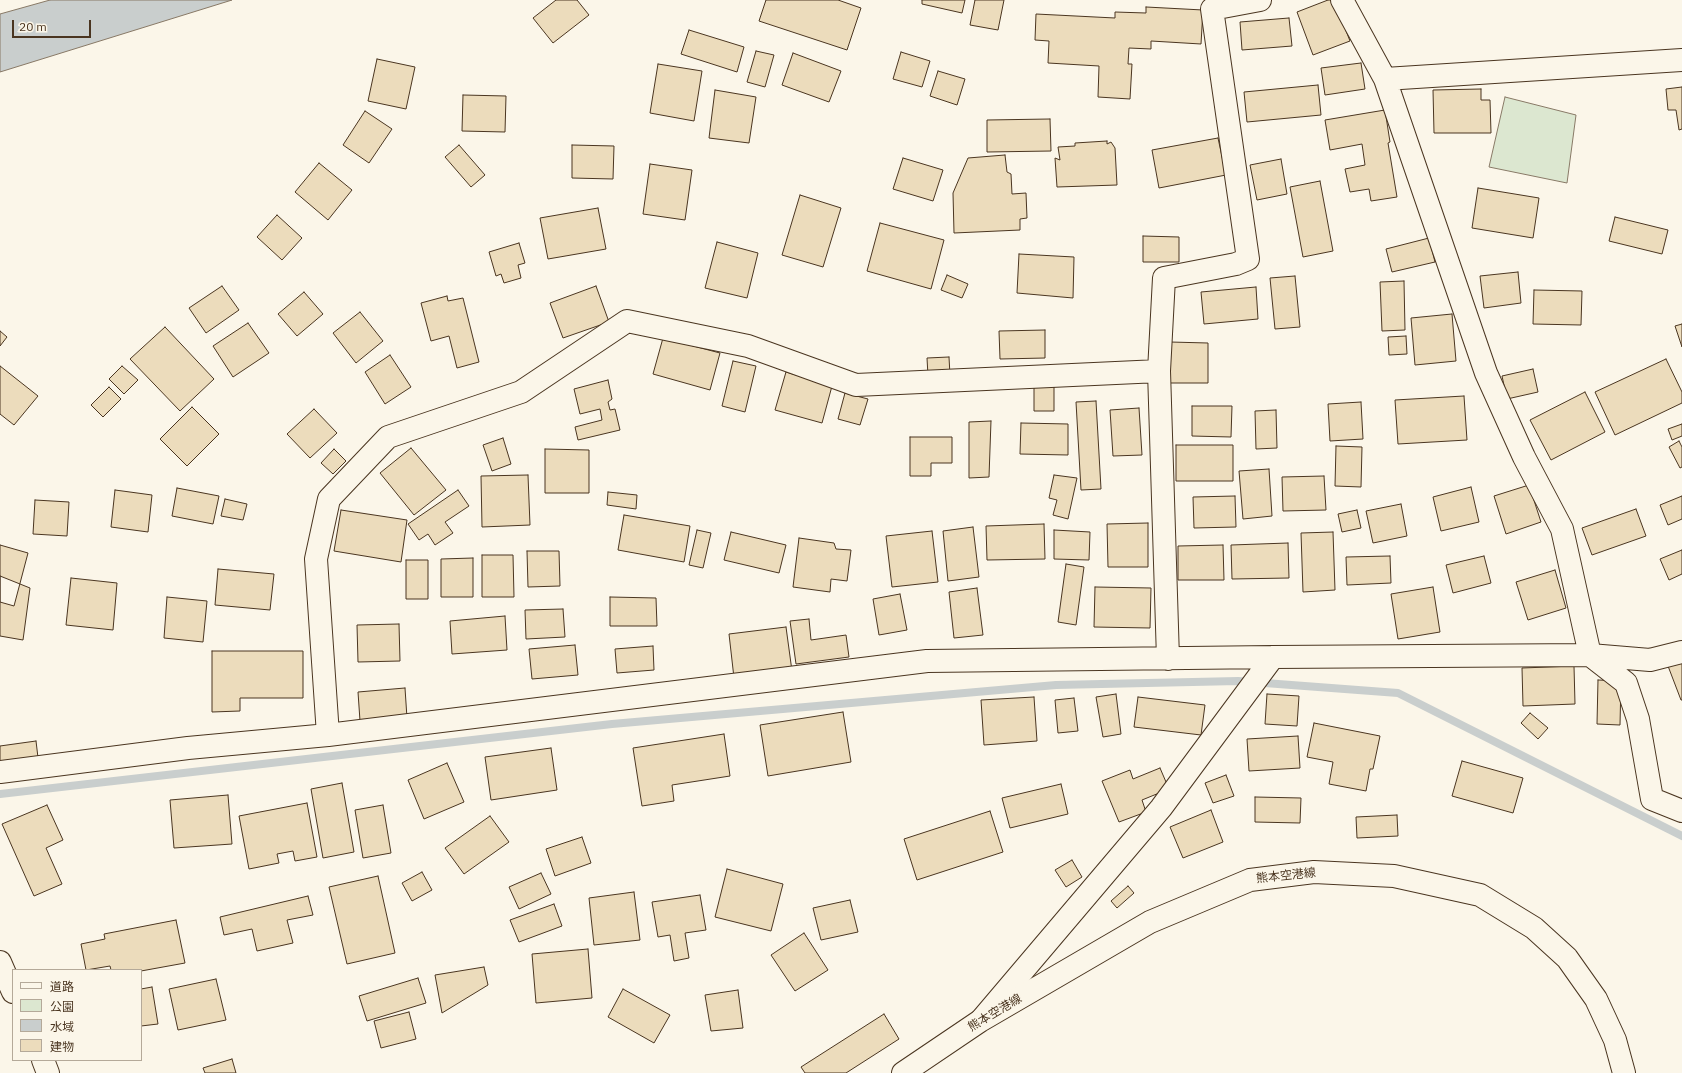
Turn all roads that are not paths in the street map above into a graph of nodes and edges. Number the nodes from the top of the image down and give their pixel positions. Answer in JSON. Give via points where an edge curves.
{"nodes":[{"id":1,"x":1260,"y":0,"type":"edge"},
{"id":2,"x":1342,"y":0,"type":"edge"},
{"id":3,"x":1682,"y":60,"type":"edge"},
{"id":4,"x":1386,"y":79,"type":"junction"},
{"id":5,"x":1159,"y":371,"type":"junction"},
{"id":6,"x":1682,"y":652,"type":"edge"},
{"id":7,"x":1590,"y":655,"type":"junction"},
{"id":8,"x":1273,"y":656,"type":"junction"},
{"id":9,"x":1168,"y":659,"type":"junction"},
{"id":10,"x":328,"y":735,"type":"junction"},
{"id":11,"x":0,"y":772,"type":"edge"},
{"id":12,"x":1682,"y":811,"type":"edge"},
{"id":13,"x":0,"y":962,"type":"edge"},
{"id":14,"x":12,"y":990,"type":"edge"},
{"id":15,"x":980,"y":1021,"type":"junction"},
{"id":16,"x":42,"y":1061,"type":"edge"},
{"id":17,"x":48,"y":1073,"type":"edge"},
{"id":18,"x":903,"y":1073,"type":"edge"},
{"id":19,"x":1624,"y":1073,"type":"edge"}],
"edges":[{"from":1,"to":5,"type":"main road","via":[[1212,9],[1248,259],[1236,264],[1164,278]]},
{"from":2,"to":4,"type":"main road"},
{"from":3,"to":4,"type":"main road"},
{"from":4,"to":7,"type":"main road","via":[[1486,373],[1524,457],[1562,529]]},
{"from":5,"to":9,"type":"main road"},
{"from":5,"to":10,"type":"main road","via":[[856,385],[748,346],[627,321],[520,392],[388,437],[329,499],[316,558]]},
{"from":6,"to":7,"type":"main road","via":[[1650,660]]},
{"from":7,"to":8,"type":"main road"},
{"from":7,"to":12,"type":"main road","via":[[1626,684],[1638,719],[1652,799]]},
{"from":8,"to":9,"type":"main road"},
{"from":8,"to":15,"type":"main road","via":[[1161,808]]},
{"from":9,"to":10,"type":"main road","via":[[927,661]]},
{"from":10,"to":11,"type":"main road","via":[[188,748]]},
{"from":13,"to":14,"type":"main road"},
{"from":15,"to":18,"type":"main road","name":"熊本空港線"},
{"from":15,"to":19,"type":"main road","name":"熊本空港線","via":[[1150,922],[1250,880],[1314,872],[1394,876],[1480,895],[1534,928],[1567,958],[1596,999],[1615,1040]]},
{"from":16,"to":17,"type":"main road"}]}
